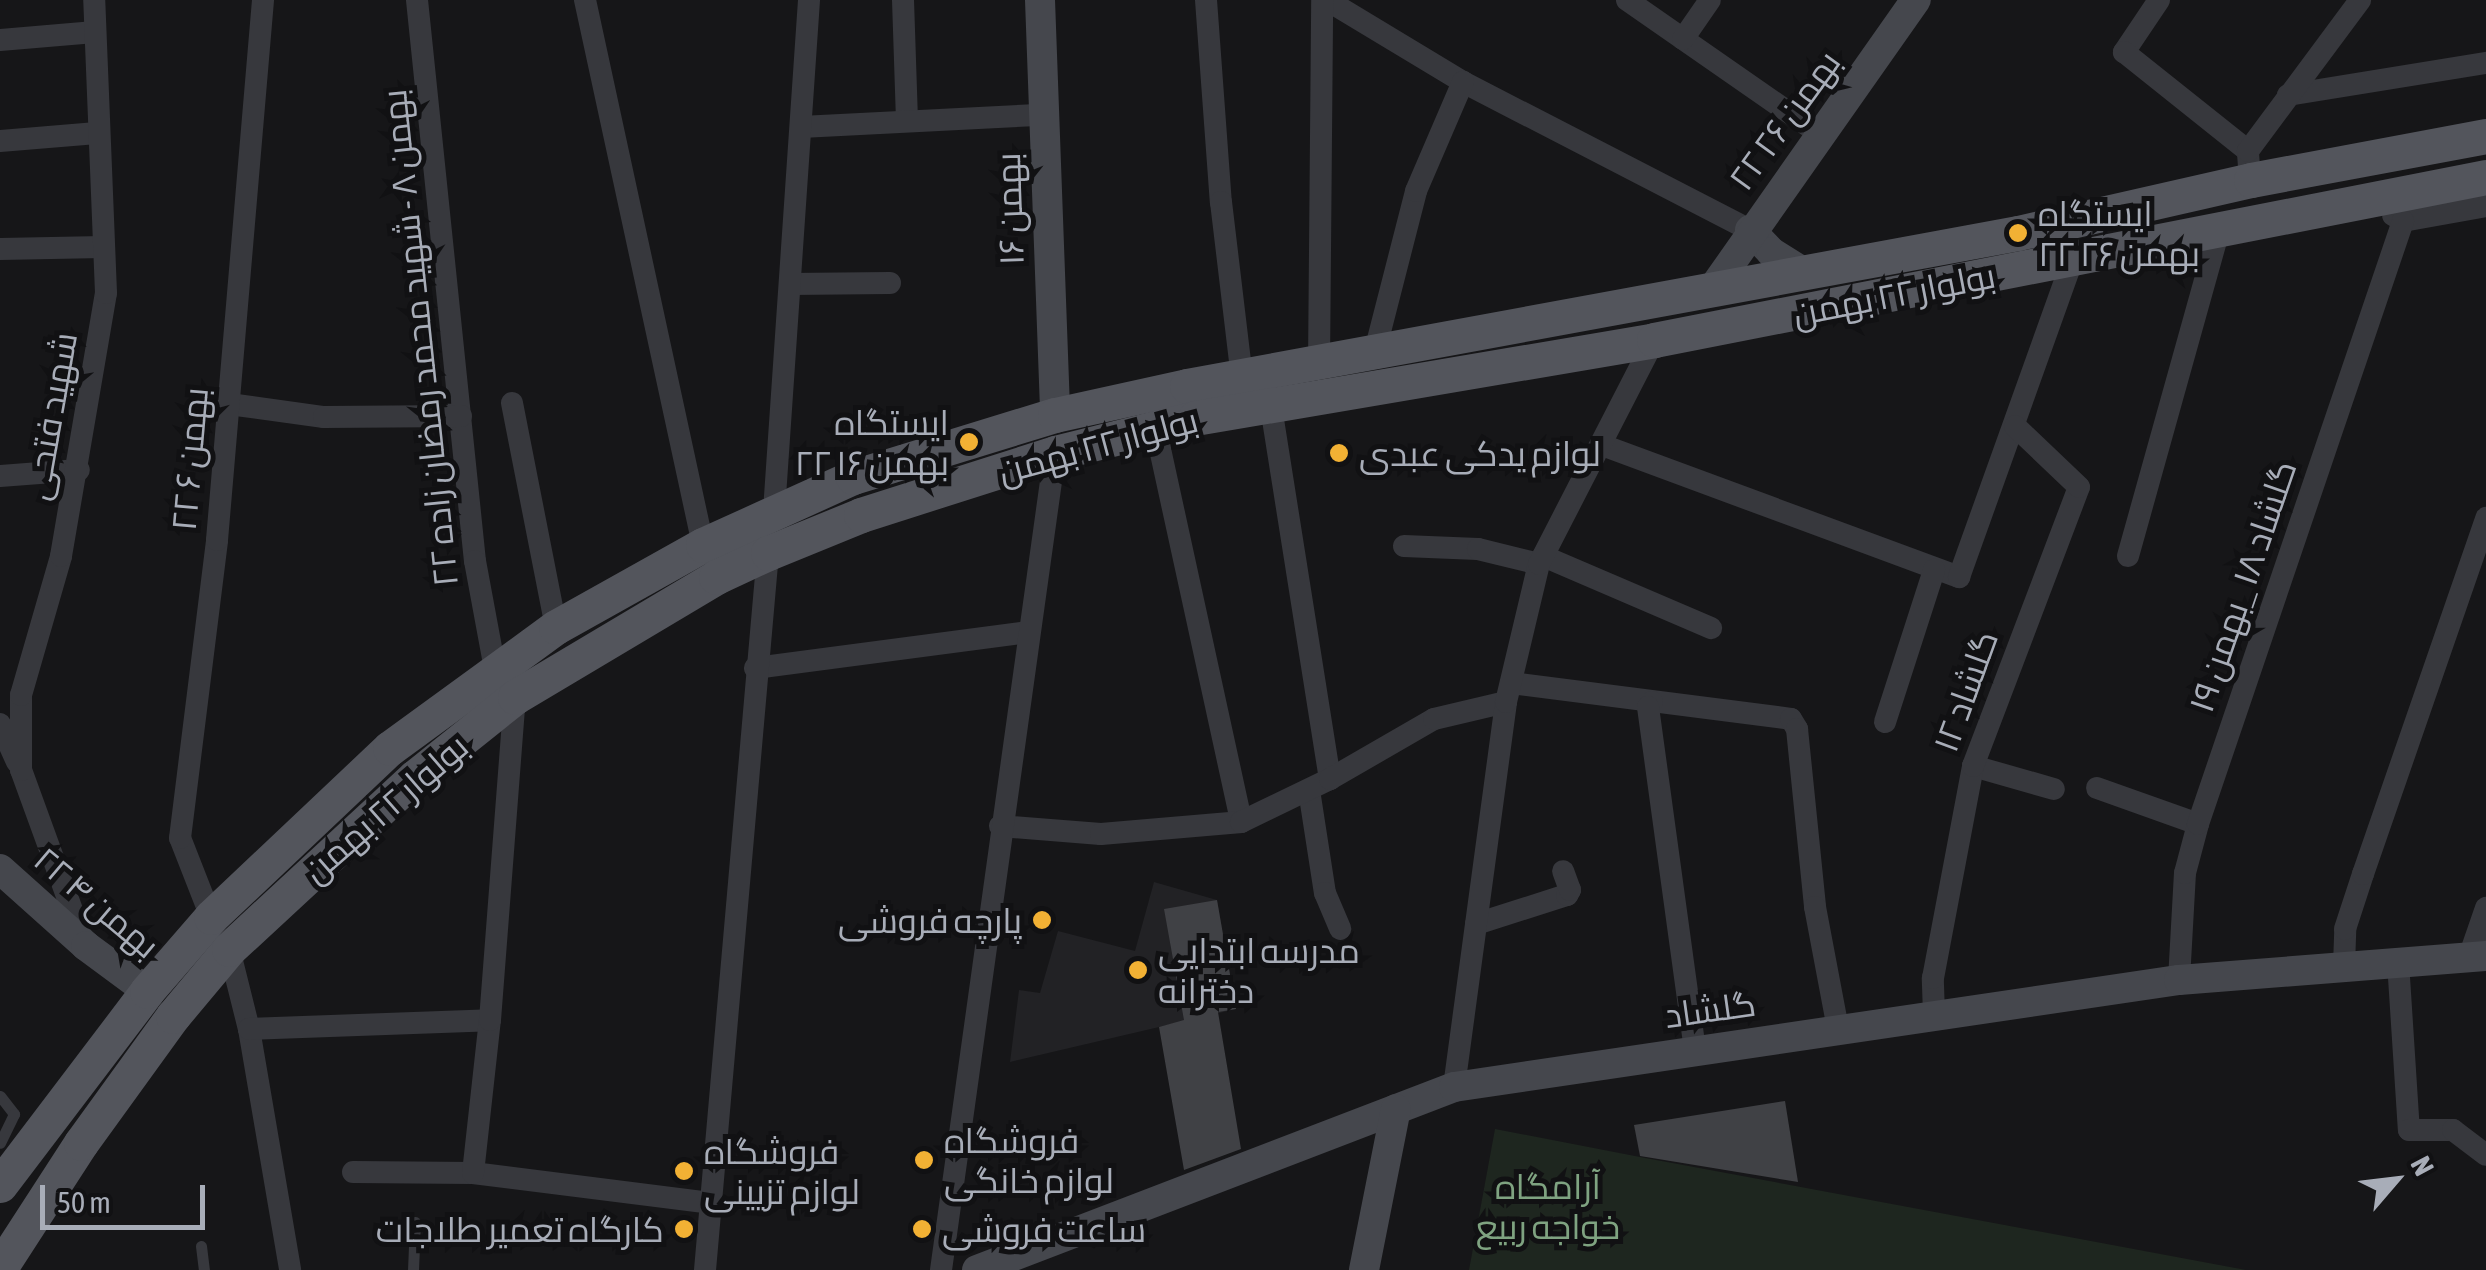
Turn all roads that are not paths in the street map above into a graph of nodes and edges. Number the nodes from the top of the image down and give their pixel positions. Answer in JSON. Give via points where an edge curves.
{"nodes":[{"id":1,"x":94,"y":0,"type":"edge"},
{"id":2,"x":263,"y":0,"type":"edge"},
{"id":3,"x":417,"y":0,"type":"edge"},
{"id":4,"x":585,"y":0,"type":"edge"},
{"id":5,"x":810,"y":0,"type":"edge"},
{"id":6,"x":903,"y":0,"type":"edge"},
{"id":7,"x":1040,"y":0,"type":"edge"},
{"id":8,"x":1206,"y":0,"type":"edge"},
{"id":9,"x":1324,"y":0,"type":"edge"},
{"id":10,"x":1626,"y":0,"type":"edge"},
{"id":11,"x":1710,"y":0,"type":"edge"},
{"id":12,"x":1916,"y":0,"type":"edge"},
{"id":13,"x":2160,"y":0,"type":"edge"},
{"id":14,"x":2360,"y":0,"type":"edge"},
{"id":15,"x":95,"y":32,"type":"junction"},
{"id":16,"x":1683,"y":39,"type":"junction"},
{"id":17,"x":0,"y":40,"type":"edge"},
{"id":18,"x":2486,"y":64,"type":"edge"},
{"id":19,"x":1463,"y":82,"type":"junction"},
{"id":20,"x":2288,"y":94,"type":"junction"},
{"id":21,"x":1042,"y":115,"type":"junction"},
{"id":22,"x":907,"y":122,"type":"junction"},
{"id":23,"x":801,"y":127,"type":"junction"},
{"id":24,"x":97,"y":133,"type":"junction"},
{"id":25,"x":1820,"y":134,"type":"junction"},
{"id":26,"x":2486,"y":136,"type":"edge"},
{"id":27,"x":0,"y":141,"type":"edge"},
{"id":28,"x":2249,"y":166,"type":"junction"},
{"id":29,"x":2486,"y":177,"type":"edge"},
{"id":30,"x":2364,"y":198,"type":"junction"},
{"id":31,"x":2486,"y":206,"type":"edge"},
{"id":32,"x":2403,"y":221,"type":"junction"},
{"id":33,"x":2219,"y":228,"type":"junction"},
{"id":34,"x":1750,"y":230,"type":"junction"},
{"id":35,"x":103,"y":247,"type":"junction"},
{"id":36,"x":0,"y":249,"type":"edge"},
{"id":37,"x":2072,"y":261,"type":"junction"},
{"id":38,"x":1801,"y":271,"type":"junction"},
{"id":39,"x":790,"y":284,"type":"junction"},
{"id":40,"x":890,"y":284,"type":"dead end"},
{"id":41,"x":1714,"y":287,"type":"junction"},
{"id":42,"x":1654,"y":340,"type":"junction"},
{"id":43,"x":1375,"y":351,"type":"junction"},
{"id":44,"x":1318,"y":364,"type":"junction"},
{"id":45,"x":1242,"y":378,"type":"junction"},
{"id":46,"x":512,"y":402,"type":"dead end"},
{"id":47,"x":229,"y":404,"type":"junction"},
{"id":48,"x":1270,"y":406,"type":"junction"},
{"id":49,"x":1055,"y":415,"type":"junction"},
{"id":50,"x":461,"y":416,"type":"junction"},
{"id":51,"x":1155,"y":426,"type":"junction"},
{"id":52,"x":2015,"y":426,"type":"junction"},
{"id":53,"x":1602,"y":445,"type":"junction"},
{"id":54,"x":1054,"y":452,"type":"junction"},
{"id":55,"x":79,"y":470,"type":"junction"},
{"id":56,"x":0,"y":476,"type":"edge"},
{"id":57,"x":774,"y":511,"type":"junction"},
{"id":58,"x":2486,"y":518,"type":"edge"},
{"id":59,"x":704,"y":545,"type":"junction"},
{"id":60,"x":1404,"y":546,"type":"dead end"},
{"id":61,"x":768,"y":553,"type":"junction"},
{"id":62,"x":2128,"y":556,"type":"dead end"},
{"id":63,"x":1541,"y":560,"type":"junction"},
{"id":64,"x":1934,"y":570,"type":"junction"},
{"id":65,"x":556,"y":627,"type":"junction"},
{"id":66,"x":1711,"y":628,"type":"dead end"},
{"id":67,"x":1028,"y":632,"type":"junction"},
{"id":68,"x":754,"y":668,"type":"junction"},
{"id":69,"x":505,"y":683,"type":"junction"},
{"id":70,"x":1508,"y":692,"type":"junction"},
{"id":71,"x":1652,"y":702,"type":"junction"},
{"id":72,"x":1885,"y":722,"type":"dead end"},
{"id":73,"x":0,"y":724,"type":"edge"},
{"id":74,"x":1973,"y":766,"type":"junction"},
{"id":75,"x":21,"y":770,"type":"junction"},
{"id":76,"x":1319,"y":784,"type":"junction"},
{"id":77,"x":2097,"y":788,"type":"dead end"},
{"id":78,"x":2054,"y":789,"type":"dead end"},
{"id":79,"x":1241,"y":822,"type":"junction"},
{"id":80,"x":2198,"y":824,"type":"junction"},
{"id":81,"x":1000,"y":826,"type":"junction"},
{"id":82,"x":0,"y":869,"type":"edge"},
{"id":83,"x":1563,"y":871,"type":"dead end"},
{"id":84,"x":2486,"y":908,"type":"edge"},
{"id":85,"x":210,"y":917,"type":"junction"},
{"id":86,"x":1476,"y":924,"type":"junction"},
{"id":87,"x":1340,"y":930,"type":"dead end"},
{"id":88,"x":86,"y":946,"type":"junction"},
{"id":89,"x":229,"y":949,"type":"junction"},
{"id":90,"x":2478,"y":957,"type":"edge"},
{"id":91,"x":2398,"y":962,"type":"junction"},
{"id":92,"x":2344,"y":966,"type":"junction"},
{"id":93,"x":2179,"y":980,"type":"junction"},
{"id":94,"x":146,"y":992,"type":"junction"},
{"id":95,"x":1934,"y":1014,"type":"junction"},
{"id":96,"x":490,"y":1020,"type":"junction"},
{"id":97,"x":249,"y":1029,"type":"junction"},
{"id":98,"x":1838,"y":1029,"type":"junction"},
{"id":99,"x":1695,"y":1049,"type":"junction"},
{"id":100,"x":1454,"y":1087,"type":"junction"},
{"id":101,"x":0,"y":1096,"type":"edge"},
{"id":102,"x":1396,"y":1110,"type":"junction"},
{"id":103,"x":0,"y":1143,"type":"edge"},
{"id":104,"x":2486,"y":1155,"type":"edge"},
{"id":105,"x":354,"y":1172,"type":"dead end"},
{"id":106,"x":472,"y":1173,"type":"junction"},
{"id":107,"x":0,"y":1184,"type":"edge"},
{"id":108,"x":710,"y":1203,"type":"junction"},
{"id":109,"x":415,"y":1222,"type":"dead end"},
{"id":110,"x":201,"y":1246,"type":"dead end"},
{"id":111,"x":0,"y":1268,"type":"edge"},
{"id":112,"x":204,"y":1270,"type":"edge"},
{"id":113,"x":290,"y":1270,"type":"edge"},
{"id":114,"x":413,"y":1270,"type":"edge"},
{"id":115,"x":704,"y":1270,"type":"edge"},
{"id":116,"x":941,"y":1270,"type":"edge"},
{"id":117,"x":976,"y":1270,"type":"edge"},
{"id":118,"x":1364,"y":1270,"type":"edge"}],
"edges":[{"from":1,"to":15,"type":"street","name":"شهید فتحی"},
{"from":2,"to":47,"type":"street","name":"۲۲ بهمن ۶"},
{"from":3,"to":50,"type":"street","name":"۲۲ بهمن ۸ - شهید محمد رمضان زاده"},
{"from":4,"to":59,"type":"street"},
{"from":5,"to":23,"type":"street"},
{"from":6,"to":22,"type":"street"},
{"from":7,"to":21,"type":"street","name":"بهمن ۱۶"},
{"from":8,"to":45,"type":"street","via":[[1220,202]]},
{"from":9,"to":19,"type":"street"},
{"from":9,"to":44,"type":"street"},
{"from":10,"to":16,"type":"street"},
{"from":11,"to":16,"type":"street"},
{"from":12,"to":25,"type":"street","name":"۲۲ بهمن ۲۶"},
{"from":13,"to":28,"type":"street","via":[[2124,52]]},
{"from":14,"to":20,"type":"street"},
{"from":15,"to":17,"type":"street"},
{"from":15,"to":24,"type":"street","name":"شهید فتحی"},
{"from":16,"to":25,"type":"street"},
{"from":18,"to":20,"type":"street"},
{"from":19,"to":34,"type":"street"},
{"from":19,"to":43,"type":"street","via":[[1416,191]]},
{"from":20,"to":28,"type":"street"},
{"from":21,"to":22,"type":"street"},
{"from":21,"to":49,"type":"street","name":"بهمن ۱۶"},
{"from":22,"to":23,"type":"street"},
{"from":23,"to":39,"type":"street"},
{"from":24,"to":27,"type":"street"},
{"from":24,"to":35,"type":"street","name":"شهید فتحی"},
{"from":25,"to":34,"type":"street","name":"۲۲ بهمن ۲۶"},
{"from":26,"to":28,"type":"main road","name":"بولوار ۲۲ بهمن"},
{"from":28,"to":38,"type":"main road","name":"بولوار ۲۲ بهمن","via":[[2018,232]]},
{"from":29,"to":30,"type":"main road","name":"بولوار ۲۲ بهمن"},
{"from":30,"to":32,"type":"street"},
{"from":30,"to":33,"type":"main road","name":"بولوار ۲۲ بهمن"},
{"from":31,"to":32,"type":"street"},
{"from":32,"to":80,"type":"street","name":"گلشاد ۱۸ _بهمن ۱۹"},
{"from":33,"to":37,"type":"main road","name":"بولوار ۲۲ بهمن"},
{"from":33,"to":62,"type":"street"},
{"from":34,"to":38,"type":"street","name":"۲۲ بهمن ۲۶"},
{"from":34,"to":41,"type":"street"},
{"from":35,"to":36,"type":"street"},
{"from":35,"to":55,"type":"street","name":"شهید فتحی","via":[[106,294]]},
{"from":37,"to":42,"type":"main road","name":"بولوار ۲۲ بهمن"},
{"from":37,"to":52,"type":"street"},
{"from":38,"to":41,"type":"main road","name":"بولوار ۲۲ بهمن"},
{"from":39,"to":40,"type":"street"},
{"from":39,"to":57,"type":"street"},
{"from":41,"to":43,"type":"main road","name":"بولوار ۲۲ بهمن"},
{"from":42,"to":48,"type":"main road","name":"بولوار ۲۲ بهمن"},
{"from":42,"to":53,"type":"street"},
{"from":43,"to":44,"type":"main road","name":"بولوار ۲۲ بهمن"},
{"from":44,"to":45,"type":"main road","name":"بولوار ۲۲ بهمن"},
{"from":45,"to":49,"type":"main road","name":"بولوار ۲۲ بهمن"},
{"from":46,"to":65,"type":"street"},
{"from":47,"to":50,"type":"street","via":[[324,416]]},
{"from":47,"to":85,"type":"street","name":"۲۲ بهمن ۶","via":[[180,838]]},
{"from":48,"to":51,"type":"main road","name":"بولوار ۲۲ بهمن"},
{"from":48,"to":76,"type":"street"},
{"from":49,"to":57,"type":"main road","name":"بولوار ۲۲ بهمن","via":[[853,477]]},
{"from":50,"to":69,"type":"street","name":"۲۲ بهمن ۸ - شهید محمد رمضان زاده","via":[[476,562]]},
{"from":51,"to":54,"type":"main road","name":"بولوار ۲۲ بهمن"},
{"from":51,"to":79,"type":"street"},
{"from":52,"to":64,"type":"street","via":[[1960,577]]},
{"from":52,"to":74,"type":"street","name":"گلشاد ۱۲","via":[[2080,487]]},
{"from":53,"to":63,"type":"street"},
{"from":53,"to":64,"type":"street"},
{"from":54,"to":61,"type":"main road","name":"بولوار ۲۲ بهمن"},
{"from":54,"to":67,"type":"street"},
{"from":55,"to":56,"type":"street"},
{"from":55,"to":75,"type":"street","name":"شهید فتحی","via":[[21,696]]},
{"from":57,"to":59,"type":"main road","name":"بولوار ۲۲ بهمن"},
{"from":58,"to":92,"type":"street","via":[[2351,911]]},
{"from":59,"to":65,"type":"main road","name":"بولوار ۲۲ بهمن"},
{"from":60,"to":63,"type":"street"},
{"from":61,"to":68,"type":"street"},
{"from":61,"to":69,"type":"main road","name":"بولوار ۲۲ بهمن","via":[[604,640]]},
{"from":63,"to":66,"type":"street"},
{"from":63,"to":70,"type":"street"},
{"from":64,"to":72,"type":"street"},
{"from":65,"to":69,"type":"main road","name":"بولوار ۲۲ بهمن"},
{"from":67,"to":68,"type":"street"},
{"from":67,"to":81,"type":"street"},
{"from":68,"to":108,"type":"street"},
{"from":69,"to":85,"type":"main road","name":"بولوار ۲۲ بهمن","via":[[390,748]]},
{"from":69,"to":89,"type":"main road","name":"بولوار ۲۲ بهمن"},
{"from":69,"to":96,"type":"street","name":"۲۲ بهمن ۸ - شهید محمد رمضان زاده"},
{"from":70,"to":71,"type":"street"},
{"from":70,"to":76,"type":"street","via":[[1434,718]]},
{"from":70,"to":86,"type":"street"},
{"from":71,"to":98,"type":"street","via":[[1791,719]]},
{"from":71,"to":99,"type":"street"},
{"from":73,"to":75,"type":"street"},
{"from":74,"to":78,"type":"street"},
{"from":74,"to":95,"type":"street","name":"گلشاد ۱۲","via":[[1933,978]]},
{"from":75,"to":88,"type":"street","name":"شهید فتحی"},
{"from":76,"to":79,"type":"street"},
{"from":76,"to":87,"type":"street","via":[[1325,894]]},
{"from":77,"to":80,"type":"street"},
{"from":79,"to":81,"type":"street","via":[[1101,834]]},
{"from":80,"to":93,"type":"street","name":"گلشاد ۱۸ _بهمن ۱۹","via":[[2185,873]]},
{"from":81,"to":116,"type":"street"},
{"from":82,"to":88,"type":"street","name":"۲۲ بهمن ۴"},
{"from":83,"to":86,"type":"street","via":[[1566,895]]},
{"from":84,"to":90,"type":"street"},
{"from":85,"to":94,"type":"main road","name":"بولوار ۲۲ بهمن"},
{"from":86,"to":100,"type":"street"},
{"from":88,"to":94,"type":"street","name":"۲۲ بهمن ۴"},
{"from":89,"to":97,"type":"street"},
{"from":89,"to":111,"type":"main road","name":"بولوار ۲۲ بهمن","via":[[104,1112]]},
{"from":90,"to":91,"type":"street","name":"گلشاد"},
{"from":91,"to":92,"type":"street","name":"گلشاد"},
{"from":91,"to":104,"type":"street","via":[[2409,1130],[2454,1130]]},
{"from":92,"to":93,"type":"street","name":"گلشاد"},
{"from":93,"to":95,"type":"street","name":"گلشاد"},
{"from":94,"to":107,"type":"main road","name":"بولوار ۲۲ بهمن"},
{"from":95,"to":98,"type":"street","name":"گلشاد"},
{"from":96,"to":97,"type":"street"},
{"from":96,"to":106,"type":"street","name":"۲۲ بهمن ۸ - شهید محمد رمضان زاده"},
{"from":97,"to":113,"type":"street"},
{"from":98,"to":99,"type":"street","name":"گلشاد"},
{"from":99,"to":100,"type":"street","name":"گلشاد"},
{"from":100,"to":102,"type":"street","name":"گلشاد"},
{"from":101,"to":103,"type":"lane","via":[[14,1114]]},
{"from":102,"to":117,"type":"street","name":"گلشاد"},
{"from":102,"to":118,"type":"street"},
{"from":105,"to":106,"type":"street"},
{"from":106,"to":108,"type":"street"},
{"from":108,"to":115,"type":"street"},
{"from":109,"to":114,"type":"lane"},
{"from":110,"to":112,"type":"lane"}]}
